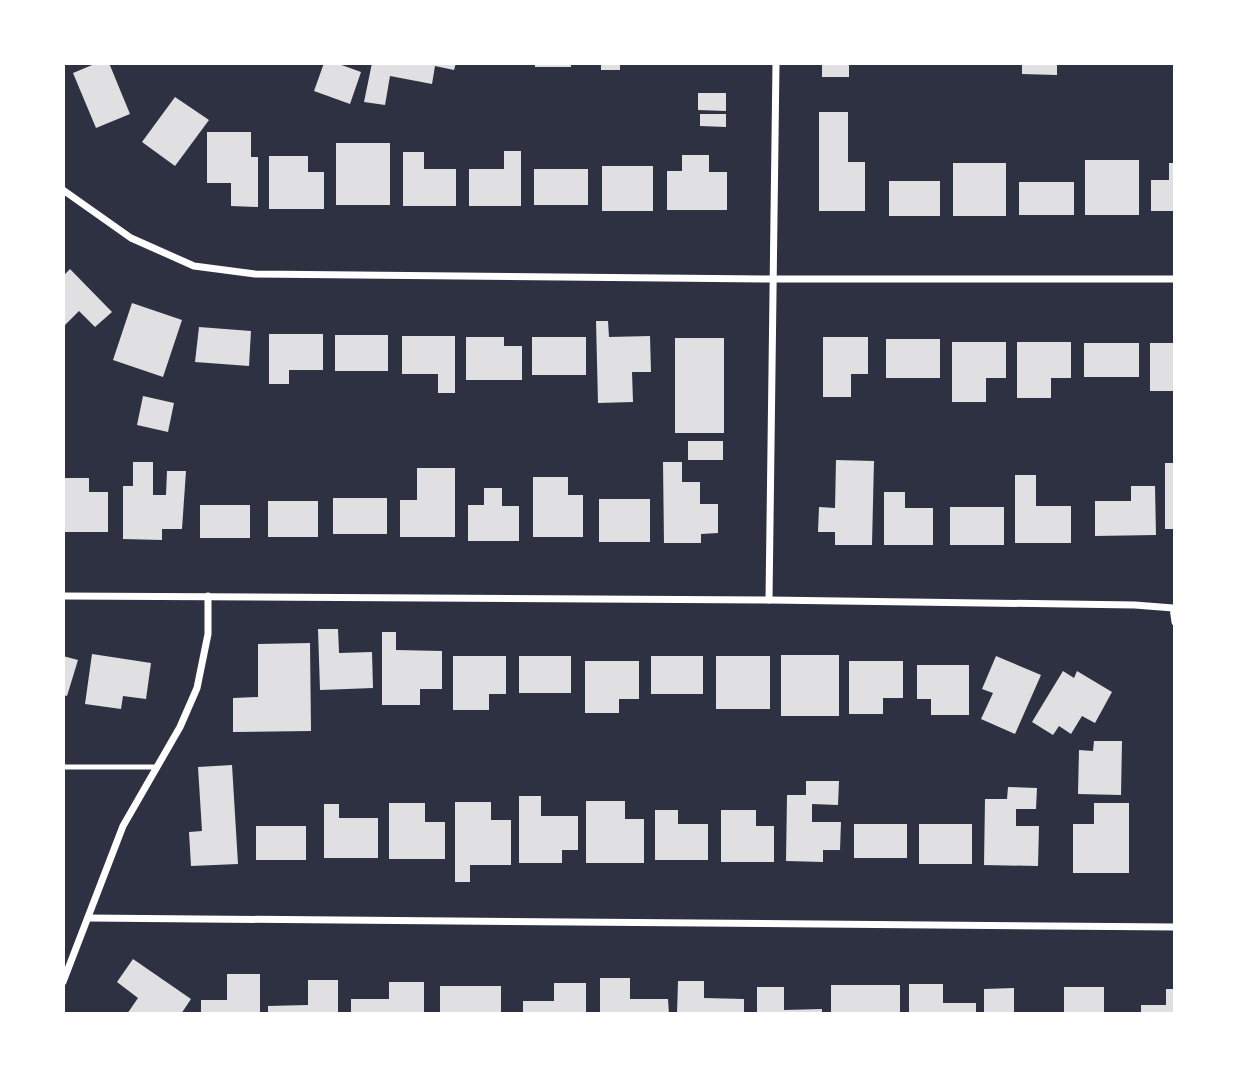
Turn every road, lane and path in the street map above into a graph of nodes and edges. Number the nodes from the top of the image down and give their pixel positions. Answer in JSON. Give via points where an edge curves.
{"nodes":[{"id":1,"x":776,"y":63,"type":"edge"},
{"id":2,"x":63,"y":191,"type":"edge"},
{"id":3,"x":774,"y":279,"type":"junction"},
{"id":4,"x":1175,"y":279,"type":"edge"},
{"id":5,"x":63,"y":596,"type":"edge"},
{"id":6,"x":208,"y":596,"type":"junction"},
{"id":7,"x":769,"y":600,"type":"junction"},
{"id":8,"x":1175,"y":622,"type":"edge"},
{"id":9,"x":63,"y":767,"type":"edge"},
{"id":10,"x":157,"y":767,"type":"junction"},
{"id":11,"x":88,"y":918,"type":"junction"},
{"id":12,"x":1175,"y":928,"type":"edge"},
{"id":13,"x":63,"y":982,"type":"edge"}],
"edges":[{"from":1,"to":3,"type":"street"},
{"from":2,"to":3,"type":"street","via":[[131,238],[194,266],[255,274]]},
{"from":3,"to":4,"type":"street"},
{"from":3,"to":7,"type":"street"},
{"from":5,"to":6,"type":"street"},
{"from":6,"to":7,"type":"street"},
{"from":6,"to":10,"type":"street","via":[[208,635],[197,688]]},
{"from":7,"to":8,"type":"street","via":[[1135,605],[1173,608]]},
{"from":9,"to":10,"type":"lane"},
{"from":10,"to":11,"type":"street","via":[[123,826]]},
{"from":11,"to":12,"type":"street"},
{"from":11,"to":13,"type":"street"}]}
